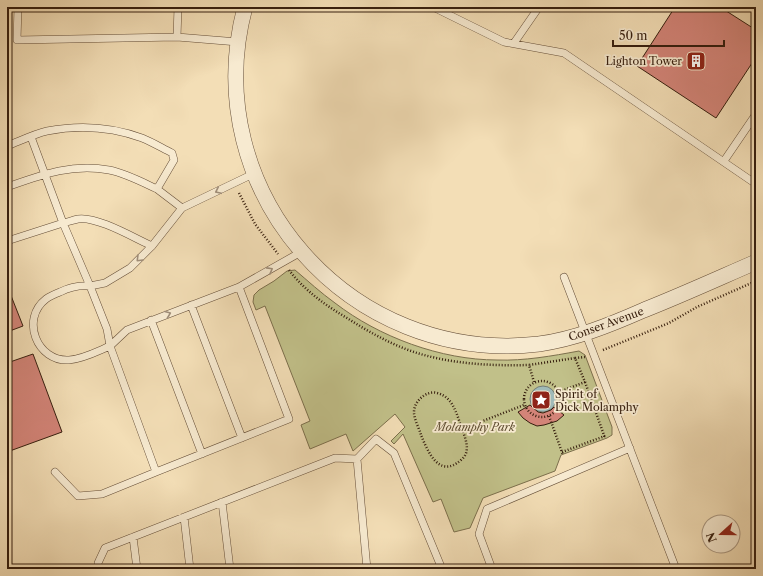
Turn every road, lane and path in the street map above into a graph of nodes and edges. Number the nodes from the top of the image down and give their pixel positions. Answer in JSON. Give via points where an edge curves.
{"nodes":[{"id":1,"x":18,"y":7,"type":"edge"},
{"id":2,"x":178,"y":7,"type":"edge"},
{"id":3,"x":245,"y":7,"type":"edge"},
{"id":4,"x":433,"y":7,"type":"edge"},
{"id":5,"x":539,"y":7,"type":"edge"},
{"id":6,"x":177,"y":37,"type":"junction"},
{"id":7,"x":238,"y":42,"type":"junction"},
{"id":8,"x":514,"y":43,"type":"junction"},
{"id":9,"x":756,"y":114,"type":"edge"},
{"id":10,"x":31,"y":137,"type":"junction"},
{"id":11,"x":7,"y":146,"type":"edge"},
{"id":12,"x":724,"y":161,"type":"junction"},
{"id":13,"x":44,"y":174,"type":"junction"},
{"id":14,"x":253,"y":174,"type":"junction"},
{"id":15,"x":756,"y":184,"type":"edge"},
{"id":16,"x":7,"y":187,"type":"edge"},
{"id":17,"x":157,"y":189,"type":"junction"},
{"id":18,"x":182,"y":208,"type":"junction"},
{"id":19,"x":63,"y":223,"type":"junction"},
{"id":20,"x":7,"y":241,"type":"edge"},
{"id":21,"x":152,"y":246,"type":"junction"},
{"id":22,"x":301,"y":252,"type":"junction"},
{"id":23,"x":756,"y":262,"type":"edge"},
{"id":24,"x":564,"y":277,"type":"dead end"},
{"id":25,"x":756,"y":282,"type":"edge"},
{"id":26,"x":90,"y":286,"type":"junction"},
{"id":27,"x":239,"y":287,"type":"junction"},
{"id":28,"x":191,"y":305,"type":"junction"},
{"id":29,"x":151,"y":320,"type":"junction"},
{"id":30,"x":586,"y":333,"type":"junction"},
{"id":31,"x":110,"y":346,"type":"junction"},
{"id":32,"x":594,"y":353,"type":"junction"},
{"id":33,"x":575,"y":358,"type":"junction"},
{"id":34,"x":534,"y":382,"type":"junction"},
{"id":35,"x":584,"y":382,"type":"junction"},
{"id":36,"x":559,"y":392,"type":"junction"},
{"id":37,"x":524,"y":405,"type":"junction"},
{"id":38,"x":549,"y":416,"type":"junction"},
{"id":39,"x":462,"y":429,"type":"junction"},
{"id":40,"x":242,"y":438,"type":"junction"},
{"id":41,"x":630,"y":448,"type":"junction"},
{"id":42,"x":202,"y":454,"type":"junction"},
{"id":43,"x":357,"y":459,"type":"junction"},
{"id":44,"x":55,"y":472,"type":"dead end"},
{"id":45,"x":156,"y":472,"type":"junction"},
{"id":46,"x":222,"y":502,"type":"junction"},
{"id":47,"x":184,"y":517,"type":"junction"},
{"id":48,"x":133,"y":537,"type":"junction"},
{"id":49,"x":98,"y":569,"type":"edge"},
{"id":50,"x":137,"y":569,"type":"edge"},
{"id":51,"x":190,"y":569,"type":"edge"},
{"id":52,"x":230,"y":569,"type":"edge"},
{"id":53,"x":367,"y":569,"type":"edge"},
{"id":54,"x":442,"y":569,"type":"edge"},
{"id":55,"x":492,"y":569,"type":"edge"},
{"id":56,"x":676,"y":569,"type":"edge"}],
"edges":[{"from":1,"to":6,"type":"lane","via":[[18,40]]},
{"from":2,"to":6,"type":"lane"},
{"from":3,"to":7,"type":"street","name":"Conser Avenue"},
{"from":4,"to":8,"type":"lane","via":[[504,42]]},
{"from":5,"to":8,"type":"lane"},
{"from":6,"to":7,"type":"lane"},
{"from":7,"to":14,"type":"street","name":"Conser Avenue","via":[[237,97],[240,125]]},
{"from":8,"to":12,"type":"lane","via":[[564,52]]},
{"from":9,"to":12,"type":"lane"},
{"from":10,"to":11,"type":"lane"},
{"from":10,"to":13,"type":"lane"},
{"from":10,"to":17,"type":"lane","via":[[54,130],[88,128],[118,131],[142,138],[174,156]]},
{"from":12,"to":15,"type":"lane"},
{"from":13,"to":16,"type":"lane"},
{"from":13,"to":17,"type":"lane","via":[[76,168],[110,170]]},
{"from":13,"to":19,"type":"lane"},
{"from":14,"to":18,"type":"lane","one_way":true},
{"from":14,"to":22,"type":"street","name":"Conser Avenue","via":[[279,223]]},
{"from":17,"to":18,"type":"lane"},
{"from":18,"to":21,"type":"lane"},
{"from":19,"to":20,"type":"lane"},
{"from":19,"to":21,"type":"lane","via":[[79,219],[96,222]]},
{"from":19,"to":26,"type":"lane"},
{"from":21,"to":26,"type":"lane","one_way":true,"via":[[130,268],[105,283]]},
{"from":27,"to":22,"type":"lane","one_way":true},
{"from":22,"to":30,"type":"street","name":"Conser Avenue","via":[[330,282],[360,304],[394,322],[428,335],[465,343],[504,346],[539,344]]},
{"from":23,"to":30,"type":"street","name":"Conser Avenue"},
{"from":24,"to":30,"type":"lane"},
{"from":25,"to":32,"type":"path","via":[[697,307],[669,323]]},
{"from":26,"to":31,"type":"lane","via":[[107,329]]},
{"from":26,"to":31,"type":"lane","via":[[68,288],[46,299],[37,309],[33,322],[35,336],[45,352],[58,359],[69,360]]},
{"from":27,"to":28,"type":"lane"},
{"from":27,"to":40,"type":"lane","via":[[290,419]]},
{"from":29,"to":28,"type":"lane","one_way":true},
{"from":28,"to":40,"type":"lane"},
{"from":29,"to":31,"type":"lane","via":[[127,330]]},
{"from":29,"to":42,"type":"lane"},
{"from":30,"to":32,"type":"lane"},
{"from":31,"to":45,"type":"lane"},
{"from":32,"to":33,"type":"path"},
{"from":32,"to":41,"type":"lane"},
{"from":33,"to":34,"type":"path","via":[[529,365]]},
{"from":33,"to":35,"type":"path"},
{"from":34,"to":36,"type":"path","via":[[547,381]]},
{"from":34,"to":37,"type":"path","via":[[526,388]]},
{"from":35,"to":36,"type":"path"},
{"from":35,"to":38,"type":"path","via":[[605,437],[562,454]]},
{"from":36,"to":38,"type":"path","via":[[558,406]]},
{"from":37,"to":38,"type":"path","via":[[532,415]]},
{"from":37,"to":39,"type":"path"},
{"from":39,"to":39,"type":"path","via":[[447,397],[436,392],[419,399],[414,411],[416,420],[429,452],[438,464],[446,467],[462,460],[468,444]]},
{"from":40,"to":42,"type":"lane"},
{"from":41,"to":55,"type":"lane","via":[[487,509],[479,534]]},
{"from":41,"to":56,"type":"lane"},
{"from":42,"to":45,"type":"lane"},
{"from":43,"to":46,"type":"lane","via":[[336,458]]},
{"from":43,"to":53,"type":"lane"},
{"from":43,"to":54,"type":"lane","via":[[376,439],[394,453]]},
{"from":44,"to":45,"type":"lane","via":[[78,496],[102,494]]},
{"from":46,"to":47,"type":"lane"},
{"from":46,"to":52,"type":"lane"},
{"from":47,"to":48,"type":"lane"},
{"from":47,"to":51,"type":"lane"},
{"from":48,"to":49,"type":"lane","via":[[105,548]]},
{"from":48,"to":50,"type":"lane"}]}
